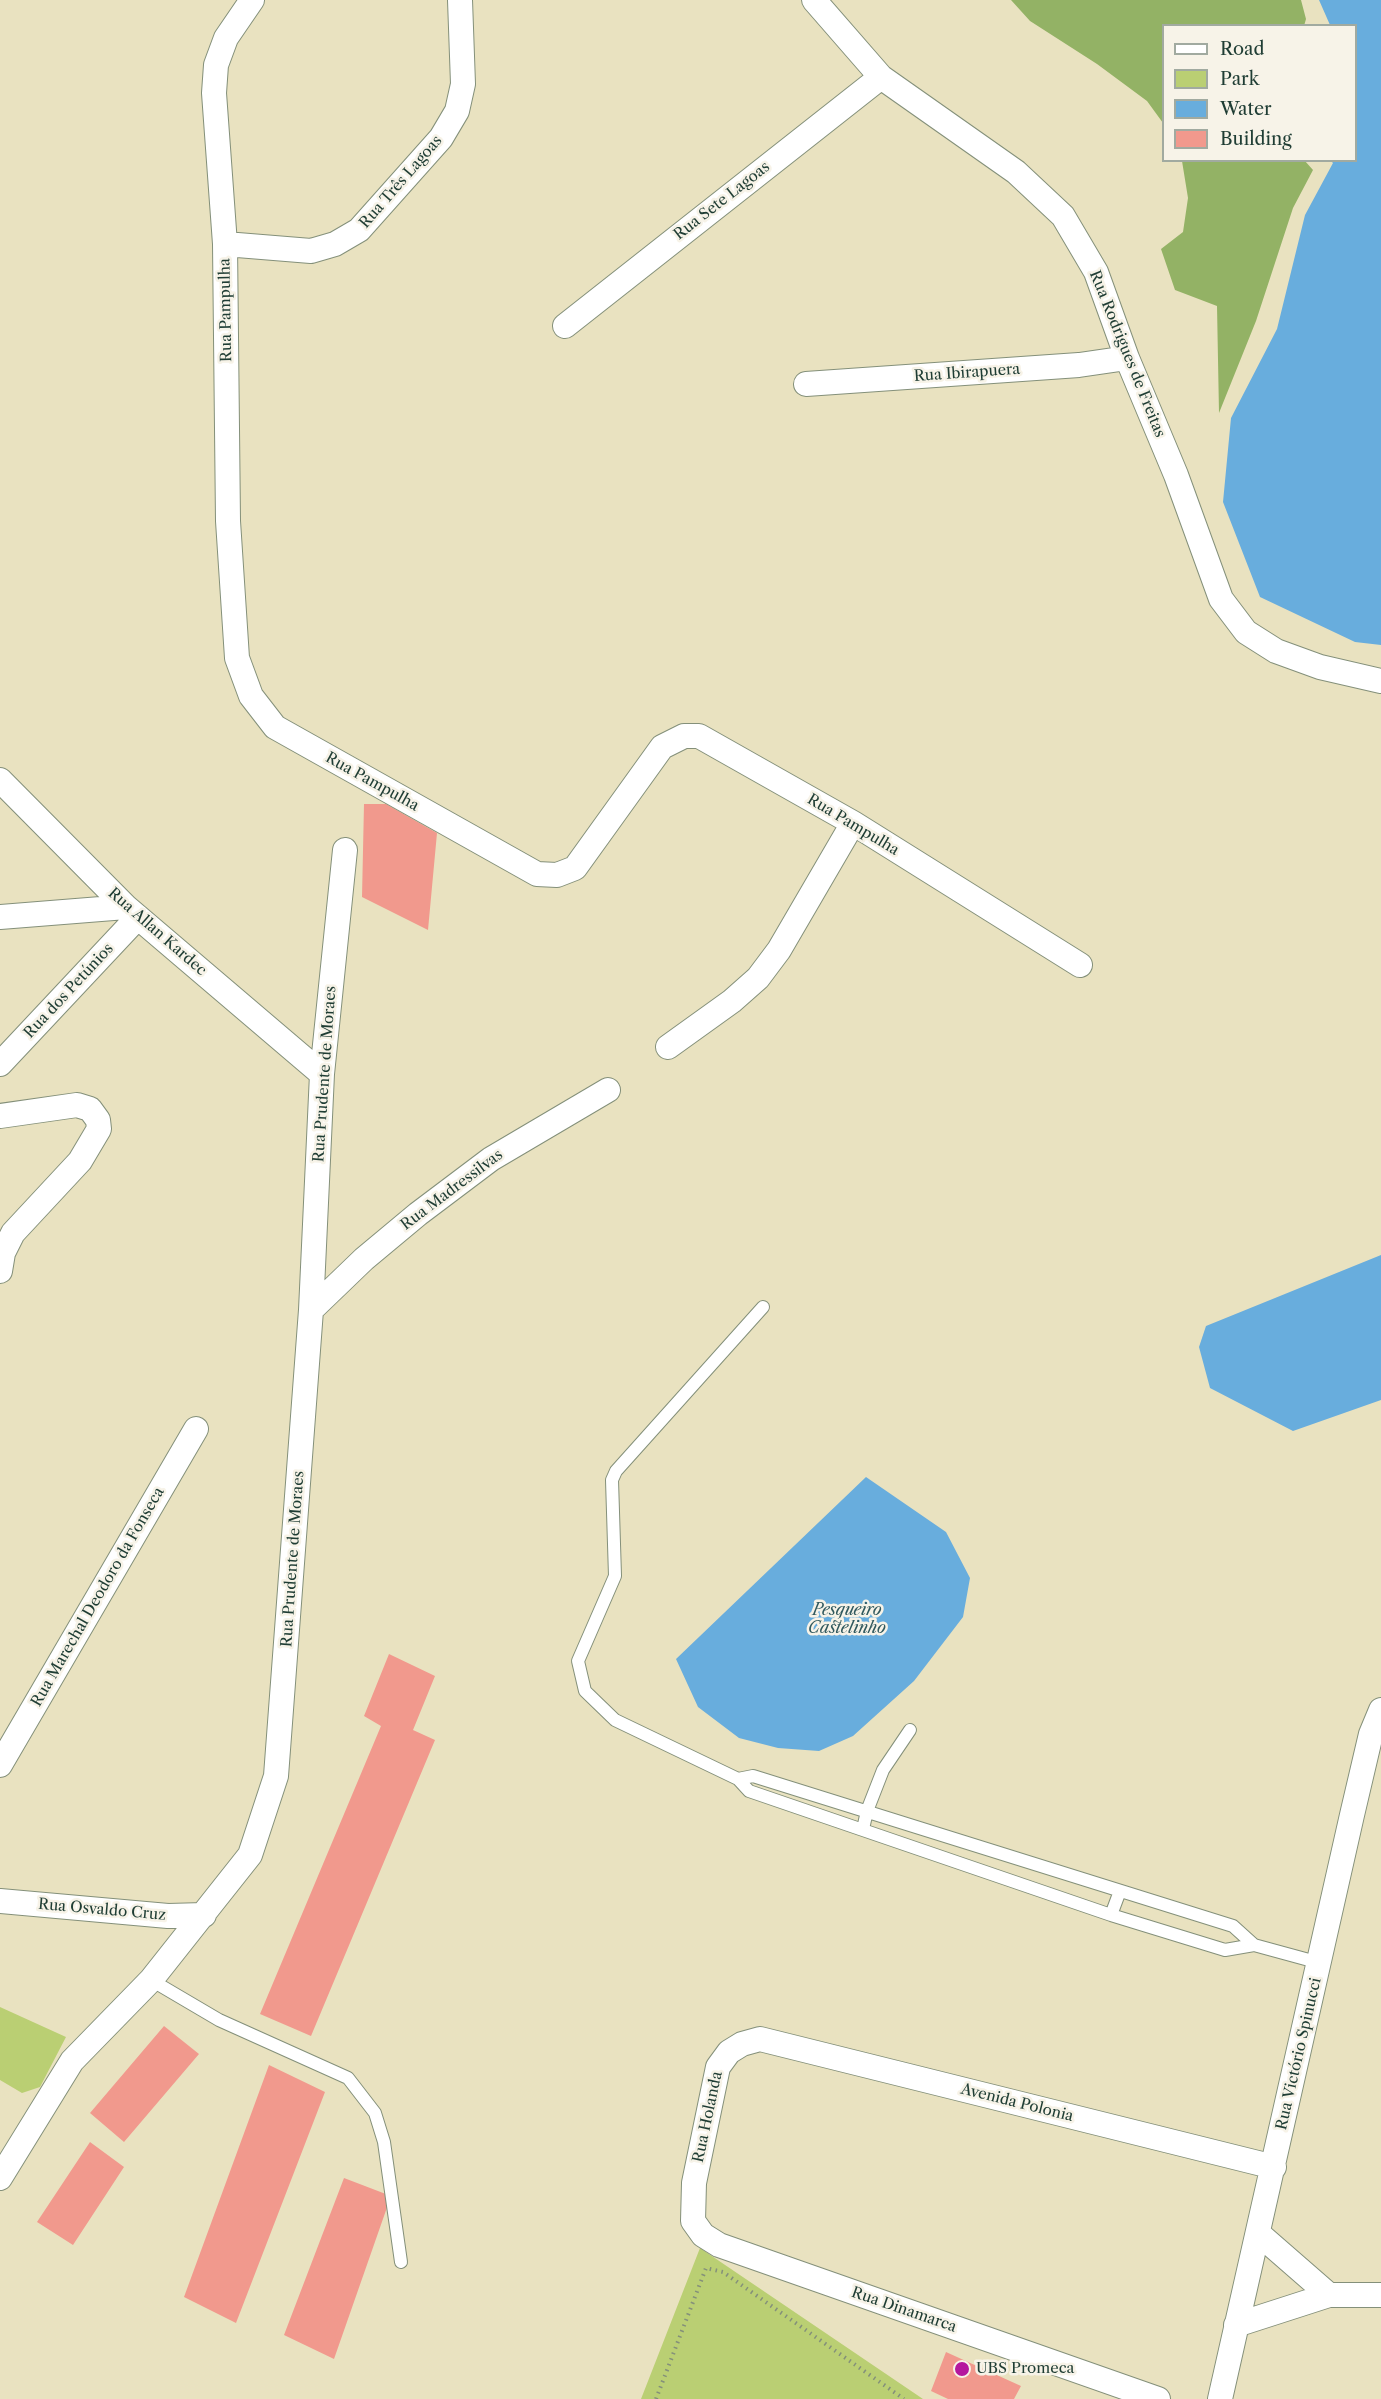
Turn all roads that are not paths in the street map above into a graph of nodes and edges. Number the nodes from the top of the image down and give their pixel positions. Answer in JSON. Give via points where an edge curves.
{"nodes":[{"id":1,"x":252,"y":0,"type":"edge"},
{"id":2,"x":460,"y":0,"type":"edge"},
{"id":3,"x":814,"y":0,"type":"edge"},
{"id":4,"x":881,"y":77,"type":"junction"},
{"id":5,"x":225,"y":244,"type":"junction"},
{"id":6,"x":565,"y":326,"type":"dead end"},
{"id":7,"x":1127,"y":358,"type":"junction"},
{"id":8,"x":806,"y":384,"type":"dead end"},
{"id":9,"x":1381,"y":681,"type":"edge"},
{"id":10,"x":0,"y":780,"type":"edge"},
{"id":11,"x":854,"y":823,"type":"junction"},
{"id":12,"x":345,"y":850,"type":"dead end"},
{"id":13,"x":132,"y":912,"type":"junction"},
{"id":14,"x":0,"y":917,"type":"edge"},
{"id":15,"x":1080,"y":965,"type":"dead end"},
{"id":16,"x":668,"y":1047,"type":"dead end"},
{"id":17,"x":0,"y":1064,"type":"edge"},
{"id":18,"x":322,"y":1074,"type":"junction"},
{"id":19,"x":608,"y":1090,"type":"dead end"},
{"id":20,"x":0,"y":1116,"type":"edge"},
{"id":21,"x":0,"y":1271,"type":"edge"},
{"id":22,"x":763,"y":1307,"type":"dead end"},
{"id":23,"x":311,"y":1311,"type":"junction"},
{"id":24,"x":196,"y":1429,"type":"dead end"},
{"id":25,"x":1381,"y":1710,"type":"edge"},
{"id":26,"x":910,"y":1730,"type":"dead end"},
{"id":27,"x":0,"y":1765,"type":"edge"},
{"id":28,"x":738,"y":1779,"type":"junction"},
{"id":29,"x":867,"y":1811,"type":"junction"},
{"id":30,"x":863,"y":1829,"type":"junction"},
{"id":31,"x":1002,"y":1854,"type":"junction"},
{"id":32,"x":994,"y":1875,"type":"junction"},
{"id":33,"x":1120,"y":1891,"type":"junction"},
{"id":34,"x":0,"y":1901,"type":"edge"},
{"id":35,"x":1111,"y":1914,"type":"junction"},
{"id":36,"x":204,"y":1915,"type":"junction"},
{"id":37,"x":1254,"y":1945,"type":"junction"},
{"id":38,"x":1320,"y":1963,"type":"junction"},
{"id":39,"x":151,"y":1980,"type":"junction"},
{"id":40,"x":760,"y":2039,"type":"joint"},
{"id":41,"x":1274,"y":2167,"type":"junction"},
{"id":42,"x":0,"y":2178,"type":"edge"},
{"id":43,"x":694,"y":2183,"type":"joint"},
{"id":44,"x":1259,"y":2234,"type":"junction"},
{"id":45,"x":400,"y":2262,"type":"dead end"},
{"id":46,"x":1329,"y":2295,"type":"junction"},
{"id":47,"x":1381,"y":2295,"type":"edge"},
{"id":48,"x":1236,"y":2325,"type":"junction"},
{"id":49,"x":1158,"y":2399,"type":"edge"},
{"id":50,"x":1220,"y":2399,"type":"edge"}],
"edges":[{"from":1,"to":5,"type":"street","name":"Rua Pampulha","via":[[226,38],[216,65],[214,93]]},
{"from":2,"to":5,"type":"street","name":"Rua Três Lagoas","via":[[463,84],[457,111],[441,138],[359,230],[335,244],[311,251]]},
{"from":3,"to":4,"type":"street","name":"Rua Rodrigues de Freitas"},
{"from":4,"to":6,"type":"street","name":"Rua Sete Lagoas"},
{"from":4,"to":7,"type":"street","name":"Rua Rodrigues de Freitas","via":[[1016,172],[1063,216],[1096,272]]},
{"from":5,"to":11,"type":"street","name":"Rua Pampulha","via":[[228,521],[237,658],[251,696],[274,727],[537,874],[557,875],[575,868],[662,747],[684,736],[699,736]]},
{"from":7,"to":8,"type":"street","name":"Rua Ibirapuera","via":[[1079,365]]},
{"from":7,"to":9,"type":"street","name":"Rua Rodrigues de Freitas","via":[[1176,475],[1221,599],[1246,632],[1276,651],[1320,667]]},
{"from":10,"to":13,"type":"street","name":"Rua Allan Kardec"},
{"from":11,"to":15,"type":"street","name":"Rua Pampulha"},
{"from":11,"to":16,"type":"street","via":[[779,950],[758,978]]},
{"from":12,"to":18,"type":"street","name":"Rua Prudente de Moraes"},
{"from":13,"to":14,"type":"street"},
{"from":13,"to":17,"type":"street","name":"Rua dos Petúnios"},
{"from":13,"to":18,"type":"street","name":"Rua Allan Kardec"},
{"from":18,"to":23,"type":"street","name":"Rua Prudente de Moraes"},
{"from":19,"to":23,"type":"street","name":"Rua Madressilvas","via":[[491,1159],[373,1252]]},
{"from":20,"to":21,"type":"street","via":[[77,1105],[90,1109],[99,1129],[80,1161],[13,1233],[3,1252]]},
{"from":22,"to":28,"type":"lane","via":[[615,1471],[615,1576],[578,1660],[585,1691],[615,1720]]},
{"from":23,"to":36,"type":"street","name":"Rua Prudente de Moraes","via":[[276,1776],[250,1855]]},
{"from":24,"to":27,"type":"street","name":"Rua Marechal Deodoro da Fonseca"},
{"from":25,"to":38,"type":"street","name":"Rua Victório Spinucci","via":[[1371,1734]]},
{"from":26,"to":29,"type":"lane","via":[[883,1770]]},
{"from":28,"to":29,"type":"lane","via":[[753,1776]]},
{"from":28,"to":30,"type":"lane","via":[[749,1791]]},
{"from":29,"to":30,"type":"lane"},
{"from":29,"to":31,"type":"lane"},
{"from":30,"to":32,"type":"lane"},
{"from":31,"to":32,"type":"lane"},
{"from":31,"to":33,"type":"lane"},
{"from":32,"to":35,"type":"lane"},
{"from":33,"to":35,"type":"lane"},
{"from":33,"to":37,"type":"lane","via":[[1233,1926]]},
{"from":34,"to":36,"type":"street","name":"Rua Osvaldo Cruz","via":[[168,1916]]},
{"from":35,"to":37,"type":"lane","via":[[1225,1950]]},
{"from":36,"to":39,"type":"street","name":"Rua Prudente de Moraes"},
{"from":37,"to":38,"type":"lane"},
{"from":38,"to":41,"type":"street","name":"Rua Victório Spinucci"},
{"from":39,"to":42,"type":"street","name":"Rua Prudente de Moraes","via":[[72,2061]]},
{"from":39,"to":45,"type":"lane","via":[[219,2020],[348,2078],[375,2113],[384,2142]]},
{"from":40,"to":41,"type":"street","name":"Avenida Polonia"},
{"from":40,"to":43,"type":"street","name":"Rua Holanda","via":[[729,2052],[718,2067]]},
{"from":41,"to":44,"type":"street","name":"Rua Victório Spinucci"},
{"from":43,"to":49,"type":"street","name":"Rua Dinamarca","via":[[693,2221],[703,2235],[719,2245]]},
{"from":44,"to":46,"type":"street"},
{"from":44,"to":48,"type":"street","name":"Rua Victório Spinucci"},
{"from":46,"to":47,"type":"street"},
{"from":46,"to":48,"type":"street"},
{"from":48,"to":50,"type":"street","name":"Rua Victório Spinucci"}]}
